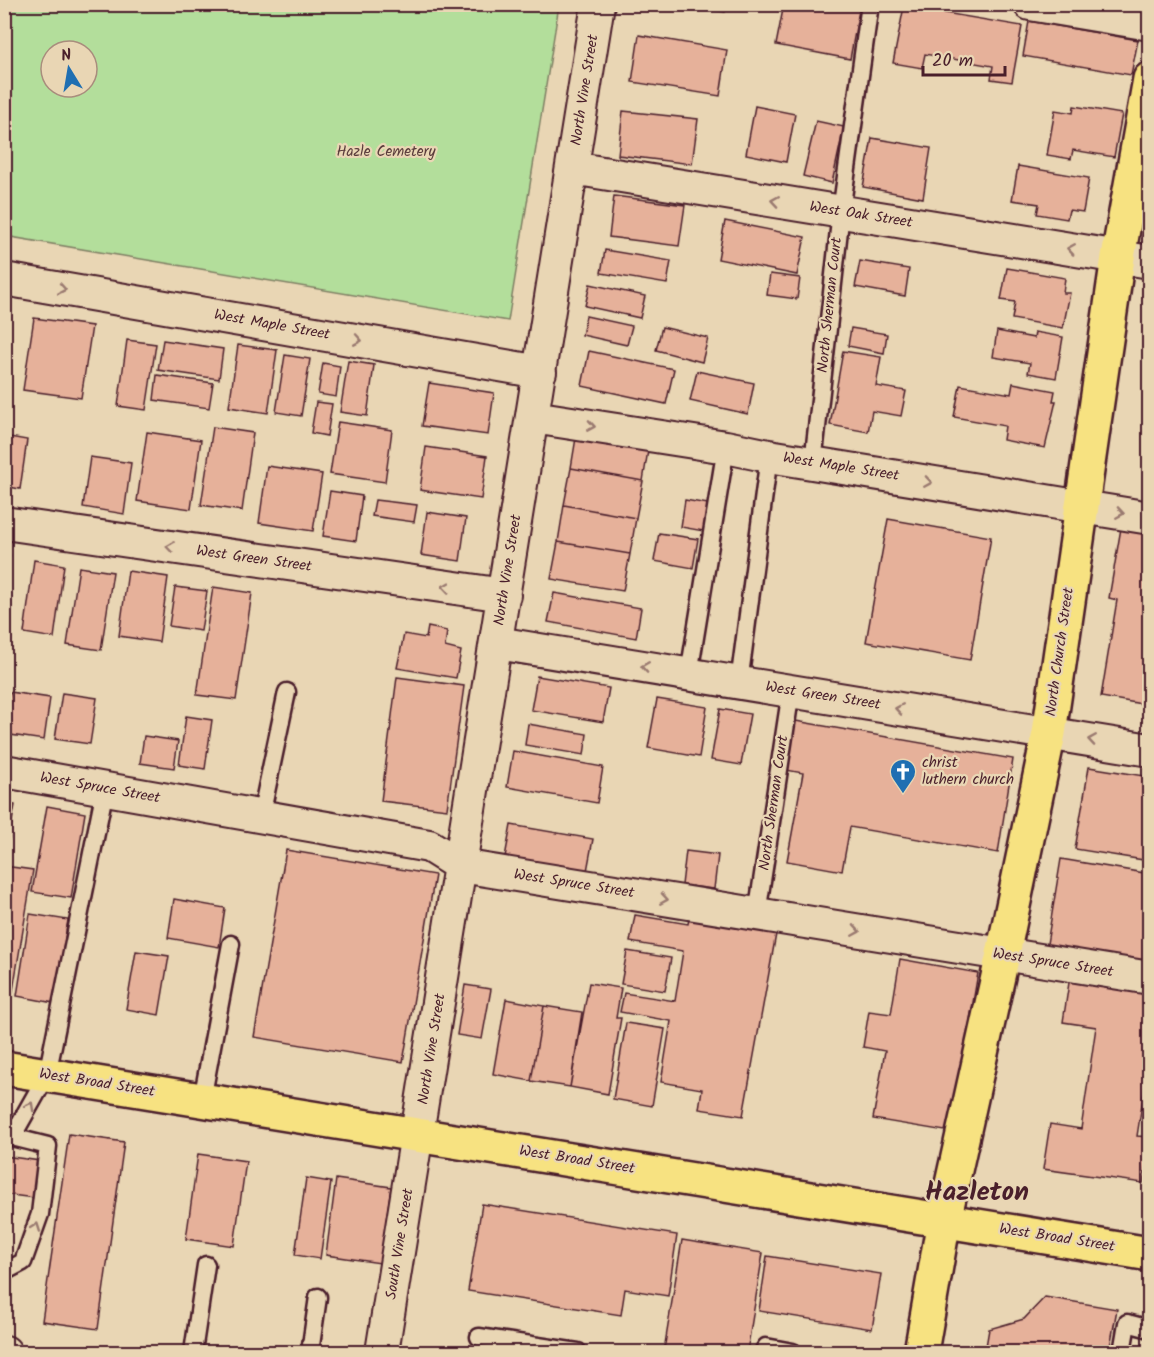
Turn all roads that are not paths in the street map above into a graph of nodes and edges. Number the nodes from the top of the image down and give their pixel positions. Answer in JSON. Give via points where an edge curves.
{"nodes":[{"id":1,"x":598,"y":4,"type":"edge"},
{"id":2,"x":870,"y":4,"type":"edge"},
{"id":3,"x":1030,"y":4,"type":"edge"},
{"id":4,"x":1149,"y":24,"type":"edge"},
{"id":5,"x":1149,"y":78,"type":"edge"},
{"id":6,"x":572,"y":168,"type":"junction"},
{"id":7,"x":841,"y":212,"type":"junction"},
{"id":8,"x":1118,"y":257,"type":"junction"},
{"id":9,"x":1149,"y":262,"type":"edge"},
{"id":10,"x":4,"y":279,"type":"edge"},
{"id":11,"x":540,"y":372,"type":"junction"},
{"id":12,"x":533,"y":417,"type":"junction"},
{"id":13,"x":726,"y":447,"type":"junction"},
{"id":14,"x":769,"y":456,"type":"junction"},
{"id":15,"x":813,"y":463,"type":"junction"},
{"id":16,"x":1081,"y":507,"type":"junction"},
{"id":17,"x":1149,"y":518,"type":"edge"},
{"id":18,"x":4,"y":523,"type":"edge"},
{"id":19,"x":504,"y":595,"type":"junction"},
{"id":20,"x":496,"y":643,"type":"junction"},
{"id":21,"x":689,"y":674,"type":"junction"},
{"id":22,"x":739,"y":682,"type":"junction"},
{"id":23,"x":791,"y":691,"type":"junction"},
{"id":24,"x":286,"y":692,"type":"dead end"},
{"id":25,"x":1049,"y":733,"type":"junction"},
{"id":26,"x":1149,"y":750,"type":"edge"},
{"id":27,"x":4,"y":771,"type":"edge"},
{"id":28,"x":105,"y":789,"type":"junction"},
{"id":29,"x":261,"y":816,"type":"junction"},
{"id":30,"x":461,"y":866,"type":"junction"},
{"id":31,"x":757,"y":914,"type":"junction"},
{"id":32,"x":231,"y":944,"type":"dead end"},
{"id":33,"x":1003,"y":954,"type":"junction"},
{"id":34,"x":1149,"y":978,"type":"edge"},
{"id":35,"x":4,"y":1068,"type":"edge"},
{"id":36,"x":47,"y":1075,"type":"junction"},
{"id":37,"x":202,"y":1100,"type":"junction"},
{"id":38,"x":418,"y":1135,"type":"junction"},
{"id":39,"x":8,"y":1136,"type":"edge"},
{"id":40,"x":944,"y":1220,"type":"junction"},
{"id":41,"x":1149,"y":1254,"type":"edge"},
{"id":42,"x":206,"y":1265,"type":"dead end"},
{"id":43,"x":4,"y":1272,"type":"edge"},
{"id":44,"x":318,"y":1297,"type":"dead end"},
{"id":45,"x":1149,"y":1329,"type":"edge"},
{"id":46,"x":479,"y":1336,"type":"dead end"},
{"id":47,"x":193,"y":1353,"type":"edge"},
{"id":48,"x":310,"y":1353,"type":"edge"},
{"id":49,"x":382,"y":1353,"type":"edge"},
{"id":50,"x":578,"y":1353,"type":"edge"},
{"id":51,"x":763,"y":1353,"type":"edge"},
{"id":52,"x":793,"y":1353,"type":"edge"},
{"id":53,"x":921,"y":1353,"type":"edge"},
{"id":54,"x":1122,"y":1353,"type":"edge"}],
"edges":[{"from":1,"to":6,"type":"street","name":"North Vine Street"},
{"from":2,"to":7,"type":"lane","name":"North Sherman Court"},
{"from":3,"to":4,"type":"street"},
{"from":5,"to":8,"type":"main road","name":"North Church Street"},
{"from":7,"to":6,"type":"street","name":"West Oak Street","one_way":true},
{"from":6,"to":11,"type":"street","name":"North Vine Street"},
{"from":8,"to":7,"type":"street","name":"West Oak Street","one_way":true},
{"from":7,"to":15,"type":"lane","name":"North Sherman Court"},
{"from":8,"to":9,"type":"street","name":"West Oak Street"},
{"from":8,"to":16,"type":"main road","name":"North Church Street"},
{"from":10,"to":11,"type":"street","name":"West Maple Street","one_way":true},
{"from":11,"to":12,"type":"street","name":"North Vine Street"},
{"from":12,"to":13,"type":"street","name":"West Maple Street","one_way":true},
{"from":12,"to":19,"type":"street","name":"North Vine Street"},
{"from":13,"to":14,"type":"street","name":"West Maple Street"},
{"from":13,"to":21,"type":"lane"},
{"from":14,"to":15,"type":"street","name":"West Maple Street"},
{"from":14,"to":22,"type":"lane"},
{"from":15,"to":16,"type":"street","name":"West Maple Street","one_way":true},
{"from":16,"to":17,"type":"street","name":"West Maple Street","one_way":true},
{"from":16,"to":25,"type":"main road","name":"North Church Street"},
{"from":19,"to":18,"type":"street","name":"West Green Street","one_way":true},
{"from":19,"to":20,"type":"street","name":"North Vine Street"},
{"from":21,"to":20,"type":"street","name":"West Green Street","one_way":true},
{"from":20,"to":30,"type":"street","name":"North Vine Street"},
{"from":21,"to":22,"type":"street","name":"West Green Street"},
{"from":22,"to":23,"type":"street","name":"West Green Street"},
{"from":25,"to":23,"type":"street","name":"West Green Street","one_way":true},
{"from":23,"to":31,"type":"lane","name":"North Sherman Court"},
{"from":24,"to":29,"type":"lane"},
{"from":26,"to":25,"type":"street","name":"West Green Street","one_way":true},
{"from":25,"to":33,"type":"main road","name":"North Church Street"},
{"from":27,"to":28,"type":"street","name":"West Spruce Street"},
{"from":28,"to":29,"type":"street","name":"West Spruce Street"},
{"from":28,"to":36,"type":"lane"},
{"from":29,"to":30,"type":"street","name":"West Spruce Street","via":[[429,846]]},
{"from":30,"to":31,"type":"street","name":"West Spruce Street","one_way":true},
{"from":30,"to":38,"type":"street","name":"North Vine Street"},
{"from":31,"to":33,"type":"street","name":"West Spruce Street","one_way":true},
{"from":32,"to":37,"type":"lane"},
{"from":33,"to":34,"type":"street","name":"West Spruce Street"},
{"from":33,"to":40,"type":"main road","name":"North Church Street"},
{"from":35,"to":36,"type":"main road","name":"West Broad Street"},
{"from":36,"to":37,"type":"main road","name":"West Broad Street"},
{"from":39,"to":36,"type":"lane","one_way":true},
{"from":37,"to":38,"type":"main road","name":"West Broad Street"},
{"from":38,"to":40,"type":"main road","name":"West Broad Street"},
{"from":38,"to":49,"type":"street","name":"South Vine Street"},
{"from":43,"to":39,"type":"lane","one_way":true,"via":[[23,1262],[40,1215],[48,1146]]},
{"from":40,"to":41,"type":"main road","name":"West Broad Street"},
{"from":40,"to":53,"type":"main road","name":"North Church Street"},
{"from":42,"to":47,"type":"lane"},
{"from":44,"to":48,"type":"lane"},
{"from":45,"to":54,"type":"lane","via":[[1126,1323]]},
{"from":46,"to":50,"type":"lane"},
{"from":51,"to":52,"type":"lane","via":[[766,1347]]}]}
